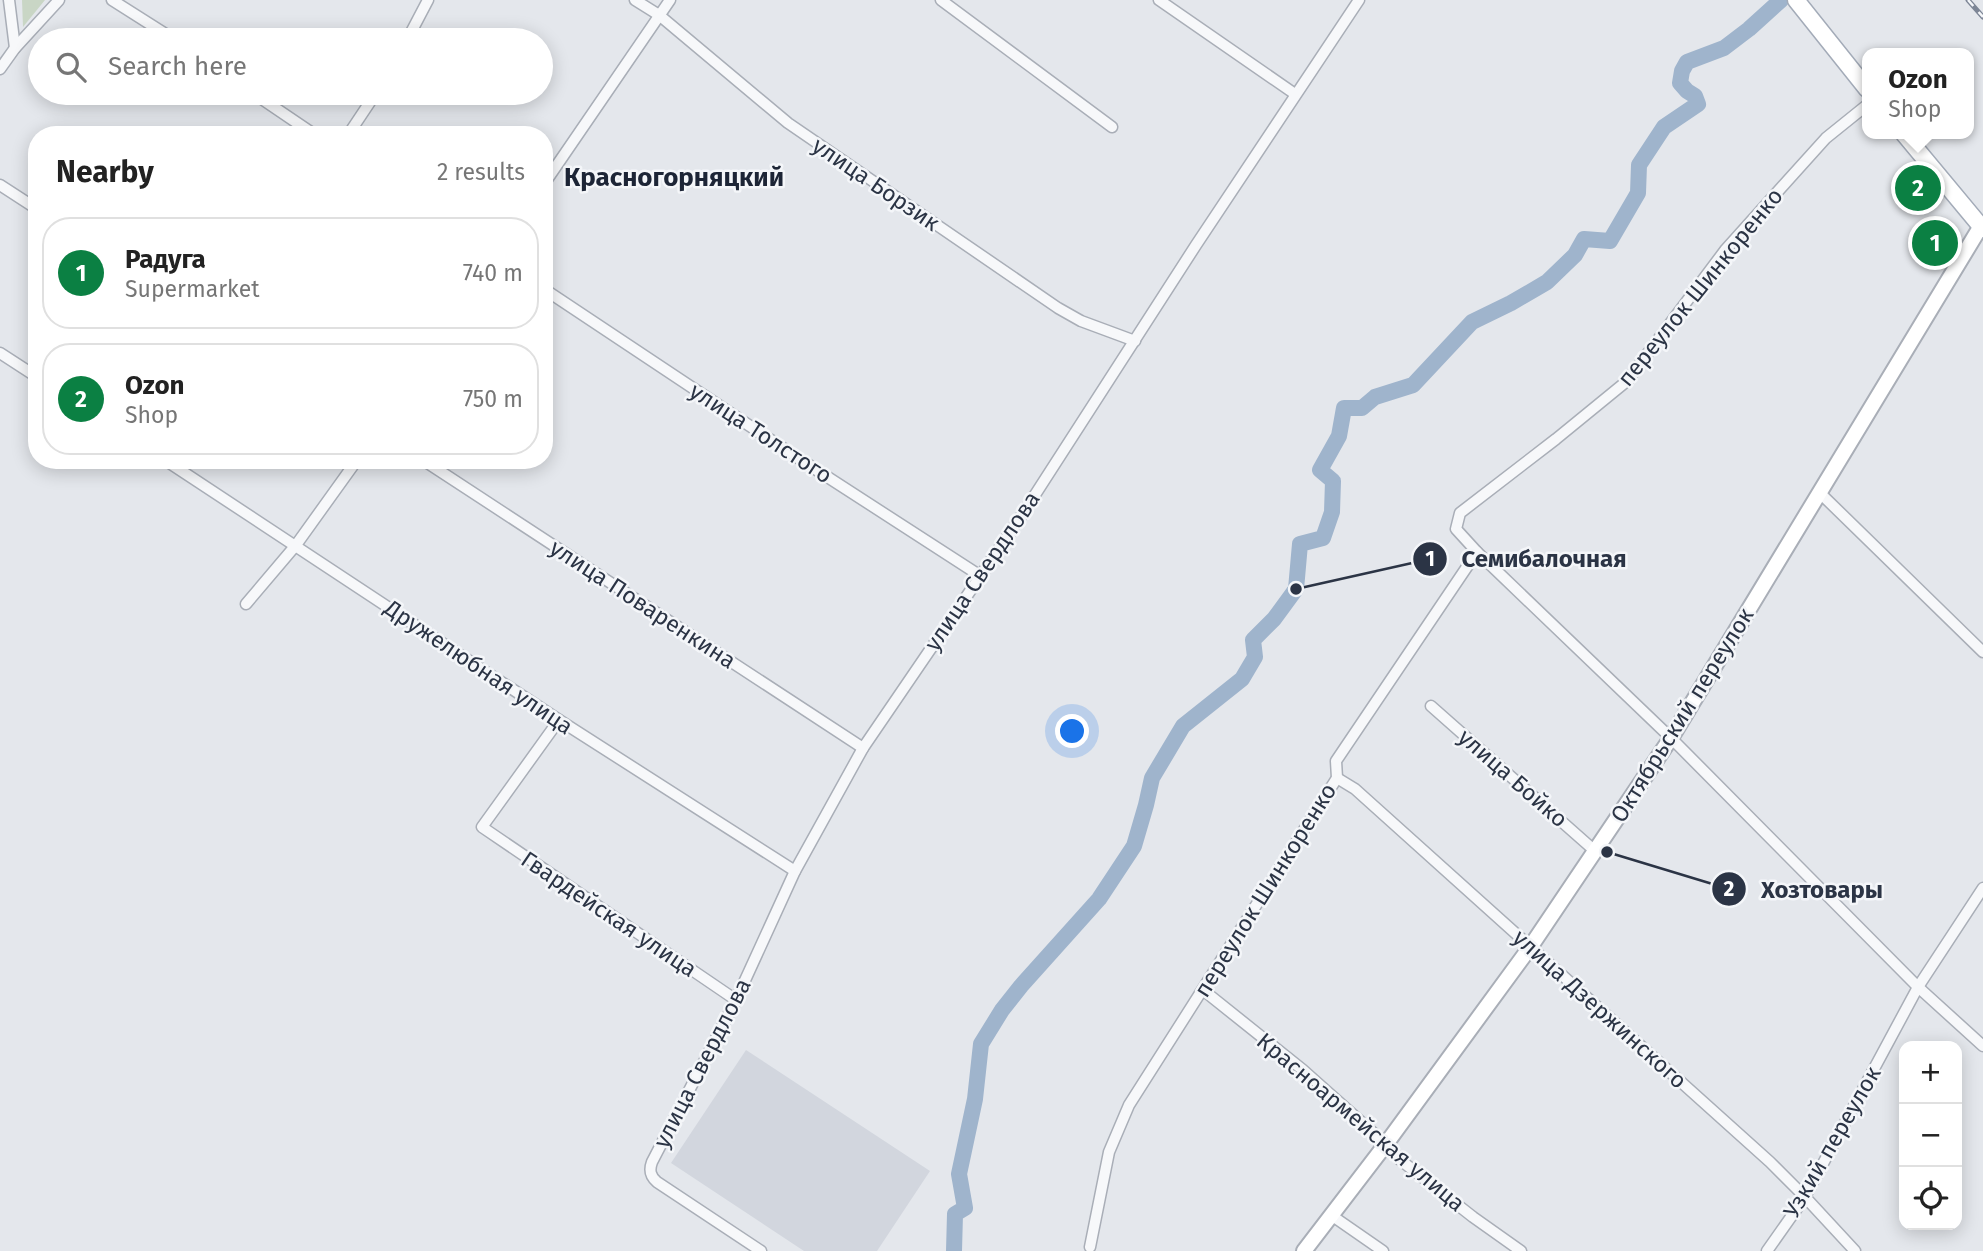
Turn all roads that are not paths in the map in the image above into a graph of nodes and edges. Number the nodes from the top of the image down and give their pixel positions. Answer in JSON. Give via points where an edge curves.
{"nodes":[{"id":1,"x":9,"y":0,"type":"edge"},
{"id":2,"x":59,"y":0,"type":"edge"},
{"id":3,"x":112,"y":0,"type":"edge"},
{"id":4,"x":428,"y":0,"type":"edge"},
{"id":5,"x":635,"y":0,"type":"edge"},
{"id":6,"x":670,"y":0,"type":"edge"},
{"id":7,"x":941,"y":0,"type":"edge"},
{"id":8,"x":1159,"y":0,"type":"edge"},
{"id":9,"x":1359,"y":0,"type":"edge"},
{"id":10,"x":1796,"y":0,"type":"edge"},
{"id":11,"x":659,"y":15,"type":"junction"},
{"id":12,"x":33,"y":28,"type":"edge"},
{"id":13,"x":155,"y":28,"type":"edge"},
{"id":14,"x":413,"y":28,"type":"edge"},
{"id":15,"x":28,"y":34,"type":"edge"},
{"id":16,"x":15,"y":48,"type":"junction"},
{"id":17,"x":0,"y":69,"type":"edge"},
{"id":18,"x":1862,"y":83,"type":"edge"},
{"id":19,"x":1295,"y":94,"type":"junction"},
{"id":20,"x":271,"y":105,"type":"edge"},
{"id":21,"x":368,"y":105,"type":"edge"},
{"id":22,"x":1862,"y":109,"type":"edge"},
{"id":23,"x":302,"y":126,"type":"edge"},
{"id":24,"x":354,"y":126,"type":"edge"},
{"id":25,"x":1112,"y":127,"type":"dead end"},
{"id":26,"x":1908,"y":139,"type":"edge"},
{"id":27,"x":553,"y":171,"type":"edge"},
{"id":28,"x":0,"y":185,"type":"edge"},
{"id":29,"x":28,"y":203,"type":"edge"},
{"id":30,"x":1982,"y":228,"type":"edge"},
{"id":31,"x":553,"y":295,"type":"edge"},
{"id":32,"x":1135,"y":341,"type":"junction"},
{"id":33,"x":0,"y":353,"type":"edge"},
{"id":34,"x":28,"y":371,"type":"edge"},
{"id":35,"x":179,"y":469,"type":"edge"},
{"id":36,"x":351,"y":469,"type":"edge"},
{"id":37,"x":437,"y":469,"type":"edge"},
{"id":38,"x":1820,"y":493,"type":"junction"},
{"id":39,"x":296,"y":545,"type":"junction"},
{"id":40,"x":1477,"y":552,"type":"junction"},
{"id":41,"x":979,"y":575,"type":"junction"},
{"id":42,"x":246,"y":604,"type":"dead end"},
{"id":43,"x":1983,"y":652,"type":"edge"},
{"id":44,"x":1431,"y":706,"type":"dead end"},
{"id":45,"x":559,"y":720,"type":"junction"},
{"id":46,"x":1671,"y":738,"type":"junction"},
{"id":47,"x":863,"y":748,"type":"junction"},
{"id":48,"x":1337,"y":778,"type":"junction"},
{"id":49,"x":1595,"y":851,"type":"junction"},
{"id":50,"x":795,"y":871,"type":"junction"},
{"id":51,"x":1983,"y":888,"type":"edge"},
{"id":52,"x":1531,"y":946,"type":"junction"},
{"id":53,"x":1918,"y":987,"type":"junction"},
{"id":54,"x":1203,"y":990,"type":"junction"},
{"id":55,"x":736,"y":1000,"type":"junction"},
{"id":56,"x":1983,"y":1046,"type":"edge"},
{"id":57,"x":1386,"y":1144,"type":"junction"},
{"id":58,"x":1805,"y":1197,"type":"junction"},
{"id":59,"x":1331,"y":1214,"type":"junction"},
{"id":60,"x":1090,"y":1247,"type":"dead end"},
{"id":61,"x":761,"y":1251,"type":"edge"},
{"id":62,"x":1304,"y":1251,"type":"edge"},
{"id":63,"x":1383,"y":1251,"type":"edge"},
{"id":64,"x":1521,"y":1251,"type":"edge"},
{"id":65,"x":1767,"y":1251,"type":"edge"},
{"id":66,"x":1855,"y":1251,"type":"edge"}],
"edges":[{"from":1,"to":16,"type":"street"},
{"from":2,"to":12,"type":"street"},
{"from":3,"to":13,"type":"street"},
{"from":4,"to":14,"type":"street"},
{"from":5,"to":11,"type":"street","name":"улица Борзик"},
{"from":6,"to":11,"type":"street"},
{"from":7,"to":25,"type":"street"},
{"from":8,"to":19,"type":"street"},
{"from":9,"to":19,"type":"street","name":"улица Свердлова"},
{"from":10,"to":18,"type":"main road"},
{"from":11,"to":27,"type":"street"},
{"from":11,"to":32,"type":"street","name":"улица Борзик","via":[[768,108],[832,155],[1058,308]]},
{"from":15,"to":16,"type":"street"},
{"from":16,"to":17,"type":"street"},
{"from":19,"to":32,"type":"street","name":"улица Свердлова"},
{"from":20,"to":23,"type":"street"},
{"from":21,"to":24,"type":"street"},
{"from":22,"to":40,"type":"street","name":"переулок Шинкоренко","via":[[1826,138],[1726,250],[1627,380],[1460,513],[1456,529]]},
{"from":26,"to":30,"type":"main road"},
{"from":28,"to":29,"type":"street"},
{"from":30,"to":38,"type":"street","name":"Октябрьский переулок"},
{"from":31,"to":41,"type":"street","name":"улица Толстого"},
{"from":32,"to":41,"type":"street","name":"улица Свердлова"},
{"from":33,"to":34,"type":"street"},
{"from":35,"to":39,"type":"street","name":"Дружелюбная улица"},
{"from":36,"to":39,"type":"street"},
{"from":37,"to":47,"type":"street","name":"улица Поваренкина"},
{"from":38,"to":43,"type":"street"},
{"from":38,"to":46,"type":"street","name":"Октябрьский переулок"},
{"from":39,"to":42,"type":"street"},
{"from":39,"to":45,"type":"street","name":"Дружелюбная улица"},
{"from":40,"to":46,"type":"street"},
{"from":40,"to":48,"type":"street","name":"переулок Шинкоренко","via":[[1336,761]]},
{"from":41,"to":47,"type":"street","name":"улица Свердлова"},
{"from":44,"to":49,"type":"street","name":"улица Бойко"},
{"from":45,"to":50,"type":"street","name":"Дружелюбная улица"},
{"from":45,"to":55,"type":"street","name":"Гвардейская улица","via":[[482,827]]},
{"from":46,"to":49,"type":"street","name":"Октябрьский переулок"},
{"from":46,"to":53,"type":"street"},
{"from":47,"to":50,"type":"street","name":"улица Свердлова"},
{"from":48,"to":52,"type":"street","name":"улица Дзержинского"},
{"from":48,"to":54,"type":"street","name":"переулок Шинкоренко"},
{"from":49,"to":52,"type":"street","name":"Октябрьский переулок"},
{"from":50,"to":55,"type":"street","name":"улица Свердлова"},
{"from":51,"to":53,"type":"street","name":"Узкий переулок"},
{"from":52,"to":57,"type":"street","name":"Октябрьский переулок"},
{"from":52,"to":58,"type":"street","name":"улица Дзержинского"},
{"from":53,"to":56,"type":"street"},
{"from":53,"to":58,"type":"street","name":"Узкий переулок"},
{"from":54,"to":57,"type":"street","name":"Красноармейская улица"},
{"from":54,"to":60,"type":"street","name":"переулок Шинкоренко","via":[[1129,1105],[1108,1152]]},
{"from":55,"to":61,"type":"street","name":"улица Свердлова","via":[[649,1168],[657,1182]]},
{"from":57,"to":59,"type":"street","name":"Октябрьский переулок"},
{"from":57,"to":64,"type":"street","name":"Красноармейская улица","via":[[1409,1167]]},
{"from":58,"to":65,"type":"street","name":"Узкий переулок"},
{"from":58,"to":66,"type":"street","name":"улица Дзержинского"},
{"from":59,"to":62,"type":"street","name":"Октябрьский переулок"},
{"from":59,"to":63,"type":"street"}]}
